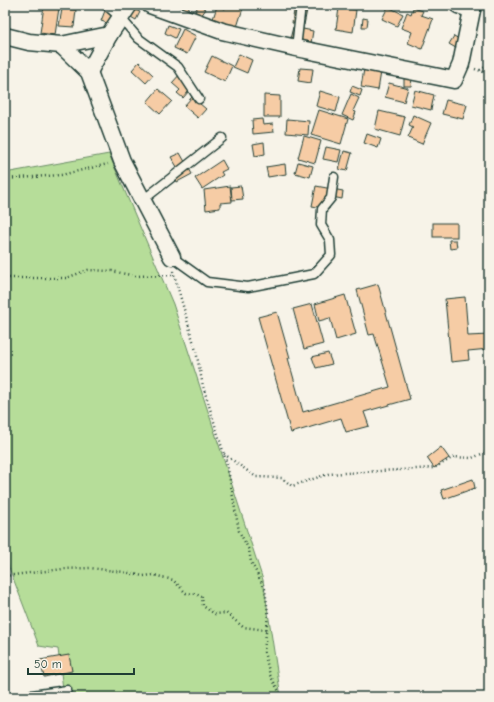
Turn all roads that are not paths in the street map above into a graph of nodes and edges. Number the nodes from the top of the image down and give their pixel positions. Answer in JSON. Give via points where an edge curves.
{"nodes":[{"id":1,"x":106,"y":5,"type":"edge"},
{"id":2,"x":150,"y":5,"type":"edge"},
{"id":3,"x":302,"y":5,"type":"edge"},
{"id":4,"x":468,"y":7,"type":"edge"},
{"id":5,"x":125,"y":11,"type":"edge"},
{"id":6,"x":109,"y":35,"type":"junction"},
{"id":7,"x":5,"y":36,"type":"edge"},
{"id":8,"x":60,"y":45,"type":"junction"},
{"id":9,"x":296,"y":48,"type":"junction"},
{"id":10,"x":89,"y":72,"type":"junction"},
{"id":11,"x":200,"y":99,"type":"dead end"},
{"id":12,"x":222,"y":138,"type":"dead end"},
{"id":13,"x":334,"y":177,"type":"dead end"},
{"id":14,"x":143,"y":200,"type":"junction"},
{"id":15,"x":172,"y":257,"type":"joint"},
{"id":16,"x":68,"y":690,"type":"dead end"},
{"id":17,"x":18,"y":697,"type":"edge"}],
"edges":[{"from":1,"to":5,"type":"lane"},
{"from":2,"to":9,"type":"street","via":[[222,31]]},
{"from":3,"to":9,"type":"lane"},
{"from":4,"to":9,"type":"street","via":[[461,64],[454,80]]},
{"from":5,"to":6,"type":"street"},
{"from":5,"to":11,"type":"lane","via":[[138,38],[178,67]]},
{"from":6,"to":8,"type":"street"},
{"from":6,"to":10,"type":"street"},
{"from":7,"to":8,"type":"street","via":[[29,42]]},
{"from":8,"to":10,"type":"street"},
{"from":10,"to":14,"type":"street","via":[[122,161]]},
{"from":12,"to":14,"type":"lane"},
{"from":13,"to":15,"type":"lane","via":[[331,198],[322,209],[321,225],[330,240],[331,255],[314,274],[248,287],[207,282]]},
{"from":14,"to":15,"type":"street"},
{"from":16,"to":17,"type":"lane"}]}
